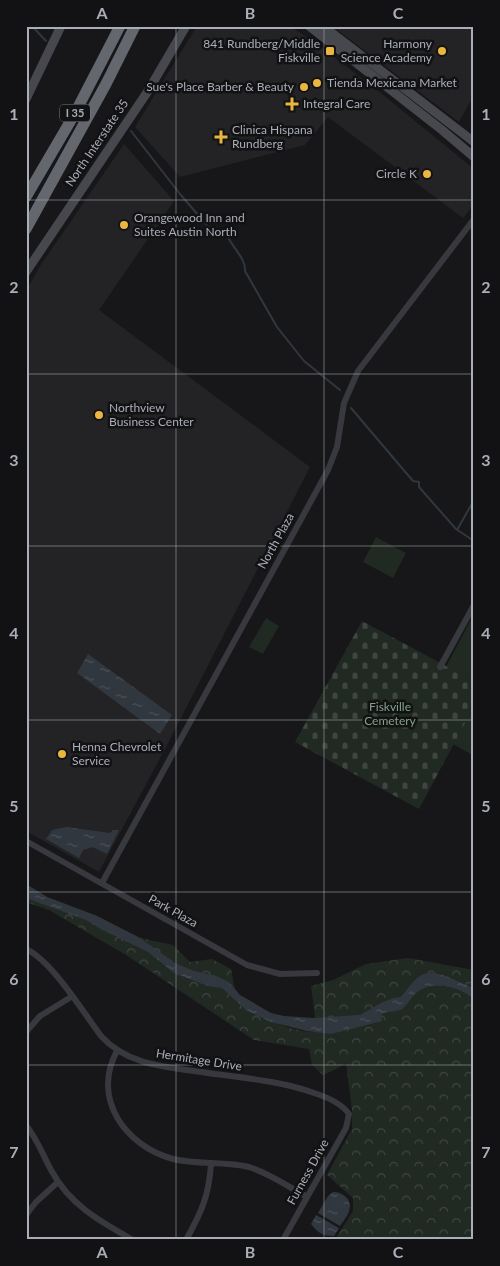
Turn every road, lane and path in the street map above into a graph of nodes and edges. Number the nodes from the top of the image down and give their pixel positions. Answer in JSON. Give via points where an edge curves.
{"nodes":[{"id":1,"x":61,"y":26,"type":"edge"},
{"id":2,"x":120,"y":26,"type":"edge"},
{"id":3,"x":135,"y":26,"type":"edge"},
{"id":4,"x":186,"y":26,"type":"edge"},
{"id":5,"x":309,"y":26,"type":"edge"},
{"id":6,"x":323,"y":26,"type":"edge"},
{"id":7,"x":26,"y":99,"type":"edge"},
{"id":8,"x":474,"y":142,"type":"edge"},
{"id":9,"x":474,"y":157,"type":"edge"},
{"id":10,"x":26,"y":197,"type":"edge"},
{"id":11,"x":474,"y":219,"type":"edge"},
{"id":12,"x":26,"y":229,"type":"edge"},
{"id":13,"x":26,"y":272,"type":"edge"},
{"id":14,"x":474,"y":605,"type":"edge"},
{"id":15,"x":440,"y":667,"type":"dead end"},
{"id":16,"x":26,"y":841,"type":"edge"},
{"id":17,"x":102,"y":883,"type":"junction"},
{"id":18,"x":26,"y":949,"type":"edge"},
{"id":19,"x":317,"y":973,"type":"dead end"},
{"id":20,"x":71,"y":997,"type":"junction"},
{"id":21,"x":26,"y":1032,"type":"edge"},
{"id":22,"x":117,"y":1051,"type":"junction"},
{"id":23,"x":349,"y":1114,"type":"joint"},
{"id":24,"x":26,"y":1125,"type":"edge"},
{"id":25,"x":212,"y":1164,"type":"junction"},
{"id":26,"x":58,"y":1182,"type":"junction"},
{"id":27,"x":307,"y":1197,"type":"junction"},
{"id":28,"x":26,"y":1215,"type":"edge"},
{"id":29,"x":133,"y":1240,"type":"edge"},
{"id":30,"x":186,"y":1240,"type":"edge"},
{"id":31,"x":283,"y":1240,"type":"edge"}],
"edges":[{"from":1,"to":7,"type":"main road","via":[[31,80]]},
{"from":2,"to":10,"type":"highway","number":"I 35","via":[[74,115]]},
{"from":3,"to":12,"type":"highway","number":"I 35"},
{"from":4,"to":13,"type":"main road","name":"North Interstate 35","via":[[148,91]]},
{"from":5,"to":9,"type":"main road"},
{"from":6,"to":8,"type":"main road"},
{"from":11,"to":17,"type":"street","name":"North Plaza","via":[[352,381],[344,403],[338,447],[328,470]]},
{"from":14,"to":15,"type":"street"},
{"from":16,"to":17,"type":"street","name":"Park Plaza"},
{"from":17,"to":19,"type":"street","name":"Park Plaza","via":[[247,965],[280,974]]},
{"from":18,"to":20,"type":"street","name":"Hermitage Drive","via":[[52,970]]},
{"from":20,"to":21,"type":"street","via":[[40,1016]]},
{"from":20,"to":22,"type":"street","name":"Hermitage Drive"},
{"from":22,"to":23,"type":"street","name":"Hermitage Drive","via":[[158,1066],[299,1087],[340,1105]]},
{"from":22,"to":25,"type":"street","via":[[111,1061],[108,1087],[109,1098],[122,1125],[158,1153]]},
{"from":23,"to":27,"type":"street","name":"Furness Drive","via":[[346,1128]]},
{"from":24,"to":26,"type":"street"},
{"from":25,"to":27,"type":"street","via":[[249,1167]]},
{"from":25,"to":30,"type":"street","via":[[201,1213]]},
{"from":26,"to":28,"type":"street"},
{"from":26,"to":29,"type":"street","via":[[92,1217]]},
{"from":27,"to":31,"type":"street","name":"Furness Drive"}]}
